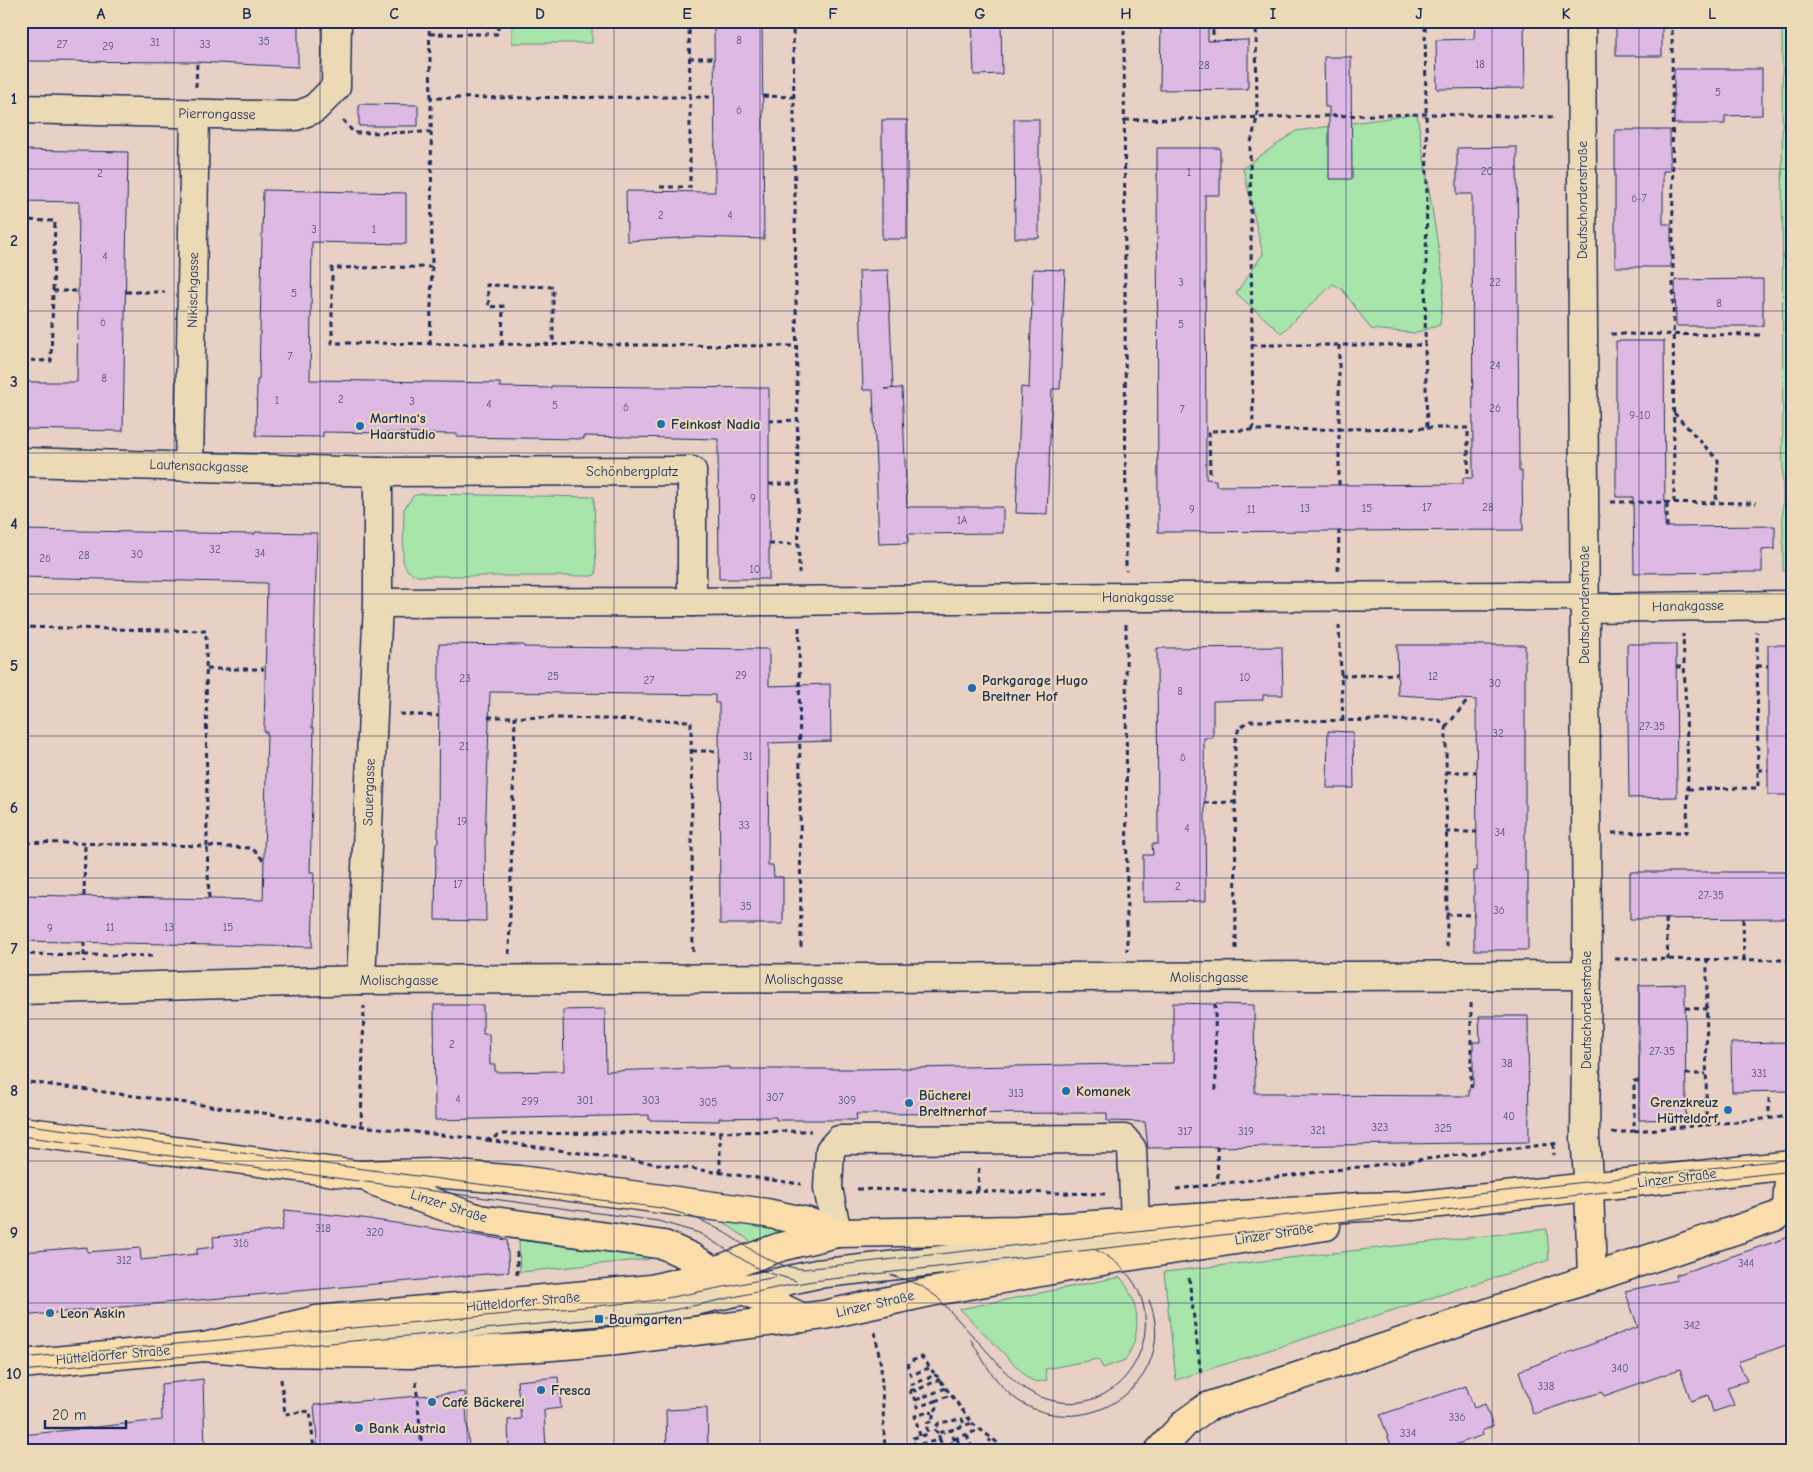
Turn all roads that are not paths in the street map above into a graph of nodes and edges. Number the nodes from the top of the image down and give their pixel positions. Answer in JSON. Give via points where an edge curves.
{"nodes":[{"id":1,"x":337,"y":21,"type":"edge"},
{"id":2,"x":1581,"y":21,"type":"edge"},
{"id":3,"x":21,"y":109,"type":"edge"},
{"id":4,"x":195,"y":114,"type":"junction"},
{"id":5,"x":21,"y":462,"type":"edge"},
{"id":6,"x":189,"y":466,"type":"junction"},
{"id":7,"x":378,"y":472,"type":"junction"},
{"id":8,"x":692,"y":602,"type":"junction"},
{"id":9,"x":1585,"y":602,"type":"junction"},
{"id":10,"x":378,"y":603,"type":"junction"},
{"id":11,"x":1792,"y":605,"type":"edge"},
{"id":12,"x":1586,"y":966,"type":"junction"},
{"id":13,"x":361,"y":980,"type":"junction"},
{"id":14,"x":21,"y":990,"type":"edge"},
{"id":15,"x":21,"y":1132,"type":"edge"},
{"id":16,"x":1791,"y":1165,"type":"edge"},
{"id":17,"x":358,"y":1176,"type":"junction"},
{"id":18,"x":1588,"y":1188,"type":"junction"},
{"id":19,"x":1412,"y":1206,"type":"junction"},
{"id":20,"x":1135,"y":1222,"type":"junction"},
{"id":21,"x":837,"y":1233,"type":"junction"},
{"id":22,"x":713,"y":1272,"type":"junction"},
{"id":23,"x":1592,"y":1276,"type":"junction"},
{"id":24,"x":744,"y":1290,"type":"junction"},
{"id":25,"x":803,"y":1318,"type":"junction"},
{"id":26,"x":204,"y":1347,"type":"junction"},
{"id":27,"x":21,"y":1364,"type":"edge"},
{"id":28,"x":1159,"y":1451,"type":"edge"}],
"edges":[{"from":1,"to":4,"type":"street","name":"Pierrongasse","via":[[336,86],[314,108],[296,116]]},
{"from":2,"to":9,"type":"street","name":"Deutschordenstraße"},
{"from":3,"to":4,"type":"street","name":"Pierrongasse"},
{"from":4,"to":6,"type":"street","name":"Nikischgasse"},
{"from":5,"to":6,"type":"street","name":"Lautensackgasse"},
{"from":6,"to":7,"type":"street","name":"Lautensackgasse"},
{"from":7,"to":8,"type":"street","name":"Schönbergplatz","via":[[692,471]]},
{"from":7,"to":10,"type":"street"},
{"from":8,"to":9,"type":"street","name":"Hanakgasse","via":[[1126,597]]},
{"from":8,"to":10,"type":"street"},
{"from":9,"to":11,"type":"street","name":"Hanakgasse"},
{"from":9,"to":12,"type":"street","name":"Deutschordenstraße"},
{"from":10,"to":13,"type":"street","name":"Sauergasse"},
{"from":12,"to":13,"type":"street","name":"Molischgasse","via":[[1459,976]]},
{"from":12,"to":18,"type":"street","name":"Deutschordenstraße"},
{"from":13,"to":14,"type":"street","name":"Molischgasse"},
{"from":15,"to":17,"type":"main road","name":"Linzer Straße"},
{"from":16,"to":18,"type":"main road","name":"Linzer Straße"},
{"from":16,"to":23,"type":"main road","via":[[1788,1201],[1782,1213]]},
{"from":17,"to":21,"type":"main road","name":"Linzer Straße","via":[[432,1173],[518,1180],[766,1212]]},
{"from":17,"to":22,"type":"main road","name":"Linzer Straße","via":[[479,1219],[664,1245],[691,1257]]},
{"from":18,"to":19,"type":"main road","name":"Linzer Straße"},
{"from":18,"to":23,"type":"main road"},
{"from":19,"to":20,"type":"main road","name":"Linzer Straße"},
{"from":19,"to":24,"type":"street","via":[[817,1274]]},
{"from":19,"to":25,"type":"main road","name":"Linzer Straße","via":[[1362,1220],[1093,1262]]},
{"from":20,"to":21,"type":"main road","name":"Linzer Straße","via":[[1018,1230]]},
{"from":20,"to":21,"type":"street","via":[[1132,1149],[1124,1139],[839,1140],[830,1150],[828,1188]]},
{"from":21,"to":22,"type":"main road","name":"Hütteldorfer Straße","via":[[780,1247]]},
{"from":22,"to":24,"type":"main road","name":"Linzer Straße"},
{"from":22,"to":26,"type":"main road","name":"Hütteldorfer Straße","via":[[651,1289],[316,1320]]},
{"from":23,"to":28,"type":"main road","via":[[1207,1406],[1186,1422]]},
{"from":24,"to":25,"type":"main road","name":"Linzer Straße"},
{"from":24,"to":26,"type":"street","via":[[649,1308]]},
{"from":25,"to":26,"type":"main road","name":"Hütteldorfer Straße","via":[[615,1341],[412,1354]]},
{"from":26,"to":27,"type":"main road","name":"Hütteldorfer Straße"}]}
